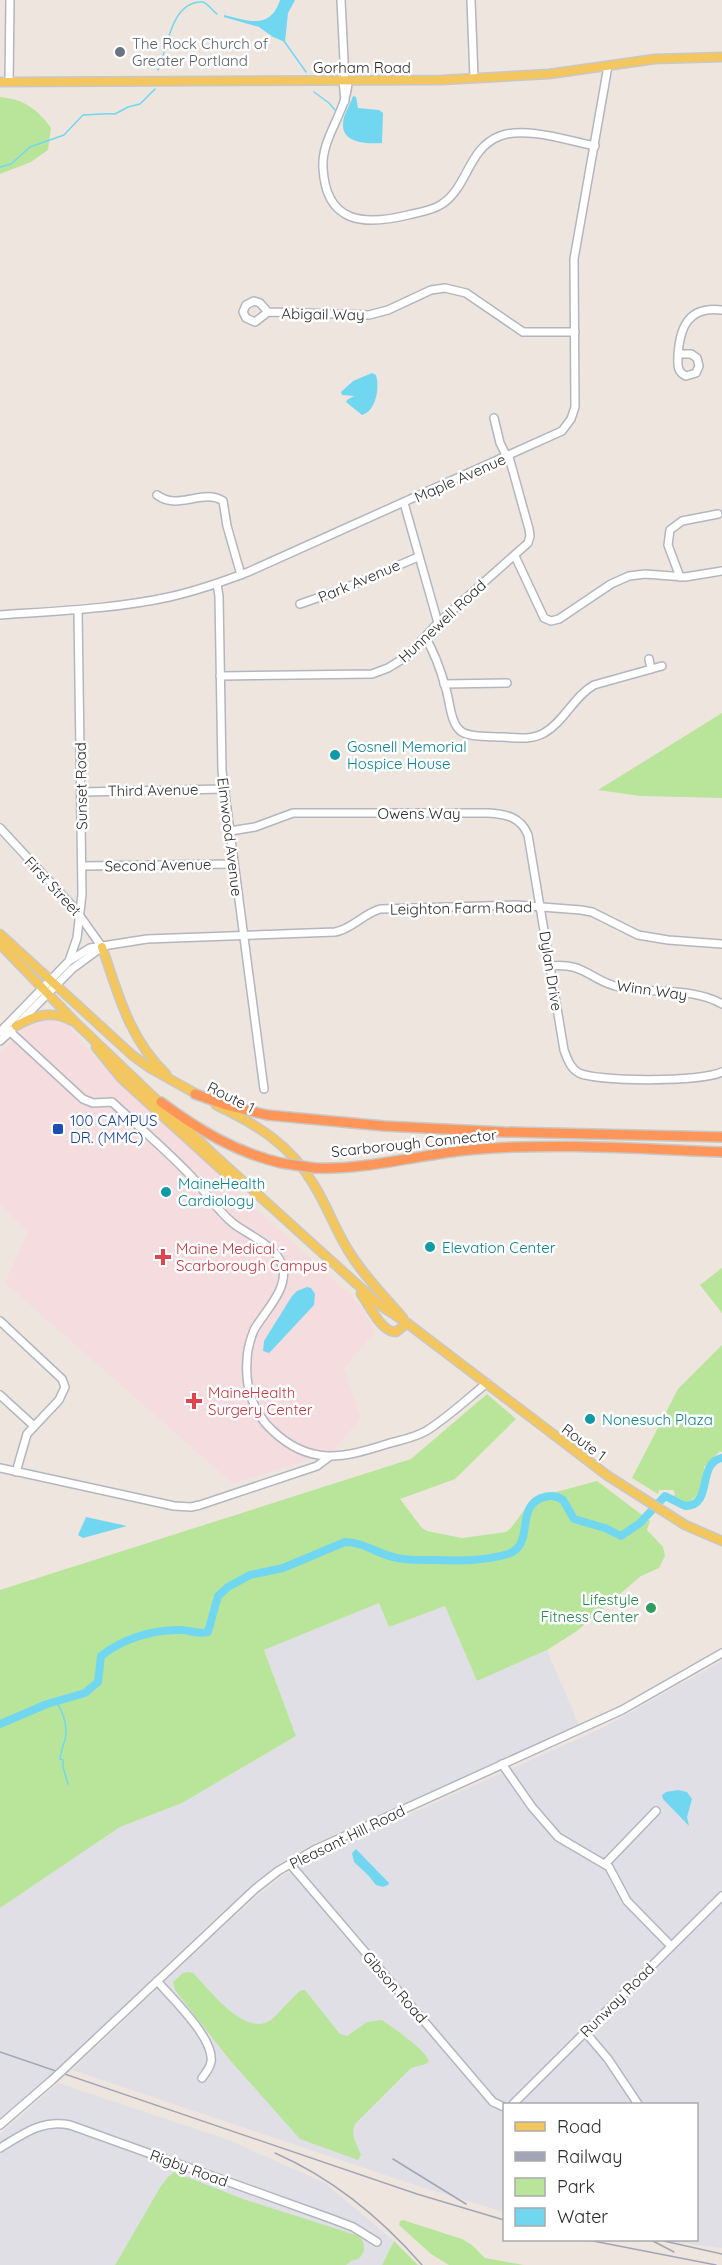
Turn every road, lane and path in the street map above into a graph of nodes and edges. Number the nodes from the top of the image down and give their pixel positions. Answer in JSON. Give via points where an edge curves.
{"nodes":[{"id":1,"x":10,"y":0,"type":"edge"},
{"id":2,"x":341,"y":0,"type":"edge"},
{"id":3,"x":471,"y":0,"type":"edge"},
{"id":4,"x":722,"y":57,"type":"edge"},
{"id":5,"x":608,"y":66,"type":"junction"},
{"id":6,"x":474,"y":78,"type":"junction"},
{"id":7,"x":345,"y":81,"type":"junction"},
{"id":8,"x":5,"y":82,"type":"edge"},
{"id":9,"x":595,"y":146,"type":"junction"},
{"id":10,"x":722,"y":310,"type":"edge"},
{"id":11,"x":268,"y":312,"type":"dead end"},
{"id":12,"x":575,"y":332,"type":"junction"},
{"id":13,"x":678,"y":354,"type":"dead end"},
{"id":14,"x":494,"y":418,"type":"dead end"},
{"id":15,"x":508,"y":457,"type":"junction"},
{"id":16,"x":157,"y":495,"type":"dead end"},
{"id":17,"x":404,"y":503,"type":"junction"},
{"id":18,"x":718,"y":514,"type":"dead end"},
{"id":19,"x":515,"y":556,"type":"junction"},
{"id":20,"x":418,"y":557,"type":"junction"},
{"id":21,"x":722,"y":571,"type":"edge"},
{"id":22,"x":241,"y":575,"type":"junction"},
{"id":23,"x":680,"y":577,"type":"junction"},
{"id":24,"x":217,"y":584,"type":"junction"},
{"id":25,"x":310,"y":602,"type":"junction"},
{"id":26,"x":300,"y":604,"type":"dead end"},
{"id":27,"x":78,"y":610,"type":"junction"},
{"id":28,"x":312,"y":612,"type":"dead end"},
{"id":29,"x":0,"y":615,"type":"edge"},
{"id":30,"x":438,"y":623,"type":"junction"},
{"id":31,"x":425,"y":637,"type":"junction"},
{"id":32,"x":649,"y":659,"type":"dead end"},
{"id":33,"x":662,"y":666,"type":"dead end"},
{"id":34,"x":651,"y":669,"type":"junction"},
{"id":35,"x":220,"y":676,"type":"junction"},
{"id":36,"x":507,"y":683,"type":"dead end"},
{"id":37,"x":444,"y":684,"type":"junction"},
{"id":38,"x":224,"y":789,"type":"junction"},
{"id":39,"x":82,"y":792,"type":"junction"},
{"id":40,"x":0,"y":828,"type":"edge"},
{"id":41,"x":230,"y":831,"type":"junction"},
{"id":42,"x":234,"y":864,"type":"junction"},
{"id":43,"x":83,"y":866,"type":"junction"},
{"id":44,"x":541,"y":907,"type":"junction"},
{"id":45,"x":81,"y":916,"type":"junction"},
{"id":46,"x":93,"y":932,"type":"junction"},
{"id":47,"x":0,"y":934,"type":"edge"},
{"id":48,"x":243,"y":936,"type":"junction"},
{"id":49,"x":77,"y":938,"type":"junction"},
{"id":50,"x":0,"y":944,"type":"edge"},
{"id":51,"x":722,"y":944,"type":"edge"},
{"id":52,"x":102,"y":947,"type":"junction"},
{"id":53,"x":3,"y":954,"type":"edge"},
{"id":54,"x":69,"y":961,"type":"junction"},
{"id":55,"x":549,"y":966,"type":"junction"},
{"id":56,"x":53,"y":983,"type":"junction"},
{"id":57,"x":45,"y":991,"type":"junction"},
{"id":58,"x":722,"y":1004,"type":"edge"},
{"id":59,"x":77,"y":1024,"type":"junction"},
{"id":60,"x":8,"y":1029,"type":"edge"},
{"id":61,"x":88,"y":1034,"type":"junction"},
{"id":62,"x":0,"y":1041,"type":"edge"},
{"id":63,"x":722,"y":1072,"type":"edge"},
{"id":64,"x":180,"y":1086,"type":"junction"},
{"id":65,"x":264,"y":1089,"type":"dead end"},
{"id":66,"x":195,"y":1094,"type":"junction"},
{"id":67,"x":160,"y":1102,"type":"junction"},
{"id":68,"x":722,"y":1137,"type":"edge"},
{"id":69,"x":722,"y":1152,"type":"edge"},
{"id":70,"x":276,"y":1211,"type":"junction"},
{"id":71,"x":346,"y":1276,"type":"junction"},
{"id":72,"x":0,"y":1322,"type":"edge"},
{"id":73,"x":408,"y":1323,"type":"junction"},
{"id":74,"x":487,"y":1383,"type":"junction"},
{"id":75,"x":0,"y":1395,"type":"edge"},
{"id":76,"x":34,"y":1426,"type":"junction"},
{"id":77,"x":328,"y":1457,"type":"junction"},
{"id":78,"x":0,"y":1468,"type":"edge"},
{"id":79,"x":16,"y":1472,"type":"junction"},
{"id":80,"x":722,"y":1541,"type":"edge"},
{"id":81,"x":722,"y":1653,"type":"edge"},
{"id":82,"x":502,"y":1764,"type":"junction"},
{"id":83,"x":656,"y":1811,"type":"dead end"},
{"id":84,"x":290,"y":1864,"type":"junction"},
{"id":85,"x":604,"y":1864,"type":"junction"},
{"id":86,"x":722,"y":1896,"type":"edge"},
{"id":87,"x":671,"y":1946,"type":"junction"},
{"id":88,"x":157,"y":1981,"type":"junction"},
{"id":89,"x":585,"y":2032,"type":"junction"},
{"id":90,"x":202,"y":2078,"type":"dead end"},
{"id":91,"x":514,"y":2103,"type":"edge"},
{"id":92,"x":638,"y":2103,"type":"edge"},
{"id":93,"x":503,"y":2108,"type":"edge"},
{"id":94,"x":0,"y":2125,"type":"edge"},
{"id":95,"x":0,"y":2148,"type":"edge"},
{"id":96,"x":377,"y":2241,"type":"dead end"}],
"edges":[{"from":1,"to":8,"type":"street"},
{"from":2,"to":7,"type":"street"},
{"from":3,"to":6,"type":"street"},
{"from":4,"to":5,"type":"main road","name":"Gorham Road","via":[[656,59]]},
{"from":5,"to":6,"type":"main road","name":"Gorham Road"},
{"from":5,"to":9,"type":"street","name":"Maple Avenue"},
{"from":6,"to":7,"type":"main road","name":"Gorham Road"},
{"from":7,"to":8,"type":"main road","name":"Gorham Road"},
{"from":7,"to":9,"type":"street","via":[[345,101],[327,144],[322,169],[334,207],[361,220],[385,221],[441,205],[452,195],[480,149],[506,134],[530,134]]},
{"from":9,"to":12,"type":"street","name":"Maple Avenue","via":[[574,259]]},
{"from":10,"to":13,"type":"street","via":[[706,310],[687,322],[679,337]]},
{"from":11,"to":12,"type":"street","name":"Abigail Way","via":[[369,315],[445,288],[466,293],[523,332]]},
{"from":12,"to":15,"type":"street","name":"Maple Avenue","via":[[576,403],[571,419],[558,434]]},
{"from":14,"to":15,"type":"street","name":"Hunnewell Road"},
{"from":15,"to":17,"type":"street","name":"Maple Avenue"},
{"from":15,"to":19,"type":"street","name":"Hunnewell Road","via":[[530,533],[528,543]]},
{"from":16,"to":22,"type":"street","via":[[172,502],[206,498],[223,501]]},
{"from":17,"to":20,"type":"street"},
{"from":17,"to":22,"type":"street","name":"Maple Avenue"},
{"from":18,"to":23,"type":"street","via":[[682,521],[670,530],[668,545]]},
{"from":19,"to":23,"type":"street","via":[[544,618],[552,621],[629,576]]},
{"from":19,"to":30,"type":"street","name":"Hunnewell Road"},
{"from":20,"to":25,"type":"street","name":"Park Avenue"},
{"from":20,"to":30,"type":"street"},
{"from":21,"to":23,"type":"street"},
{"from":22,"to":24,"type":"street","name":"Maple Avenue"},
{"from":24,"to":27,"type":"street","name":"Maple Avenue","via":[[150,601]]},
{"from":24,"to":35,"type":"street","name":"Elmwood Avenue"},
{"from":25,"to":26,"type":"street","name":"Park Avenue"},
{"from":25,"to":28,"type":"street"},
{"from":27,"to":29,"type":"street","name":"Maple Avenue"},
{"from":27,"to":39,"type":"street","name":"Sunset Road"},
{"from":30,"to":31,"type":"street","name":"Hunnewell Road"},
{"from":31,"to":35,"type":"street","name":"Hunnewell Road","via":[[403,659],[375,674]]},
{"from":31,"to":37,"type":"street"},
{"from":32,"to":34,"type":"street"},
{"from":33,"to":34,"type":"street"},
{"from":34,"to":37,"type":"street","via":[[594,685],[546,732],[529,738],[462,732],[453,719]]},
{"from":35,"to":38,"type":"street","name":"Elmwood Avenue"},
{"from":36,"to":37,"type":"street"},
{"from":38,"to":39,"type":"street","name":"Third Avenue"},
{"from":38,"to":41,"type":"street","name":"Elmwood Avenue"},
{"from":39,"to":43,"type":"street","name":"Sunset Road"},
{"from":40,"to":45,"type":"street","name":"First Street"},
{"from":41,"to":42,"type":"street","name":"Elmwood Avenue"},
{"from":41,"to":44,"type":"street","name":"Owens Way","via":[[255,827],[293,813],[505,814],[518,820],[527,831]]},
{"from":42,"to":43,"type":"street","name":"Second Avenue"},
{"from":42,"to":48,"type":"street","name":"Elmwood Avenue"},
{"from":43,"to":45,"type":"street","name":"Sunset Road"},
{"from":44,"to":48,"type":"street","name":"Leighton Farm Road","via":[[380,909],[338,932]]},
{"from":44,"to":51,"type":"street","name":"Dylan Drive","via":[[586,910],[626,931],[650,938]]},
{"from":44,"to":55,"type":"street","name":"Dylan Drive"},
{"from":45,"to":46,"type":"street","name":"First Street"},
{"from":45,"to":49,"type":"street","name":"Sunset Road"},
{"from":46,"to":49,"type":"street"},
{"from":46,"to":52,"type":"street","name":"First Street"},
{"from":47,"to":56,"type":"main road","name":"Route 1"},
{"from":48,"to":52,"type":"street","name":"Leighton Farm Road","via":[[147,939]]},
{"from":48,"to":65,"type":"street","name":"Elmwood Avenue"},
{"from":49,"to":54,"type":"street","name":"Sunset Road"},
{"from":50,"to":53,"type":"main road","name":"Route 1"},
{"from":52,"to":54,"type":"street","via":[[86,950]]},
{"from":52,"to":56,"type":"street"},
{"from":52,"to":64,"type":"main road","via":[[137,1040]]},
{"from":53,"to":57,"type":"main road","name":"Route 1"},
{"from":54,"to":56,"type":"street"},
{"from":55,"to":58,"type":"street","name":"Winn Way","via":[[572,966],[613,985],[706,997]]},
{"from":55,"to":63,"type":"street","name":"Dylan Drive","via":[[564,1050],[577,1072],[597,1077],[697,1079]]},
{"from":56,"to":57,"type":"street"},
{"from":56,"to":64,"type":"main road","name":"Route 1","via":[[132,1055]]},
{"from":57,"to":59,"type":"main road","name":"Route 1"},
{"from":57,"to":60,"type":"street"},
{"from":59,"to":60,"type":"main road","via":[[47,1014]]},
{"from":59,"to":61,"type":"main road","name":"Route 1"},
{"from":60,"to":62,"type":"street"},
{"from":60,"to":77,"type":"street","via":[[87,1101],[114,1104],[188,1173],[222,1214],[276,1254],[283,1270],[282,1282],[250,1341],[249,1389],[259,1414],[277,1435],[297,1448]]},
{"from":61,"to":67,"type":"main road","name":"Route 1"},
{"from":61,"to":70,"type":"main road","via":[[128,1084],[219,1168]]},
{"from":64,"to":66,"type":"main road","name":"Route 1"},
{"from":66,"to":68,"type":"highway","name":"Scarborough Connector","via":[[267,1115],[384,1126]]},
{"from":66,"to":73,"type":"main road","name":"Route 1","via":[[256,1125],[286,1149],[314,1184],[355,1261]]},
{"from":67,"to":69,"type":"highway","name":"Scarborough Connector","bridge":true,"via":[[240,1151],[315,1168],[361,1167],[500,1148]]},
{"from":67,"to":70,"type":"main road","name":"Route 1"},
{"from":70,"to":71,"type":"main road","name":"Route 1"},
{"from":71,"to":73,"type":"main road","name":"Route 1"},
{"from":71,"to":73,"type":"main road","via":[[385,1329],[396,1332]]},
{"from":72,"to":76,"type":"street","via":[[64,1382],[62,1396]]},
{"from":73,"to":74,"type":"main road","name":"Route 1"},
{"from":74,"to":77,"type":"street","via":[[420,1434],[353,1454]]},
{"from":74,"to":80,"type":"main road","name":"Route 1","via":[[581,1457],[649,1503],[694,1530]]},
{"from":75,"to":76,"type":"street"},
{"from":76,"to":79,"type":"street","via":[[23,1443]]},
{"from":77,"to":79,"type":"street","via":[[317,1466],[191,1507]]},
{"from":78,"to":79,"type":"street"},
{"from":81,"to":82,"type":"street","name":"Pleasant Hill Road","via":[[622,1710]]},
{"from":82,"to":84,"type":"street","name":"Pleasant Hill Road"},
{"from":82,"to":85,"type":"street","via":[[558,1837]]},
{"from":83,"to":85,"type":"street"},
{"from":84,"to":88,"type":"street","name":"Pleasant Hill Road","via":[[255,1889]]},
{"from":84,"to":93,"type":"street","name":"Gibson Road","via":[[493,2102]]},
{"from":85,"to":87,"type":"street","via":[[627,1901]]},
{"from":86,"to":87,"type":"street","name":"Runway Road"},
{"from":87,"to":89,"type":"street","name":"Runway Road"},
{"from":88,"to":90,"type":"street","via":[[209,2046],[211,2062]]},
{"from":88,"to":94,"type":"street","name":"Pleasant Hill Road","bridge":true},
{"from":89,"to":91,"type":"street","name":"Runway Road"},
{"from":89,"to":92,"type":"street"},
{"from":95,"to":96,"type":"street","name":"Rigby Road","via":[[42,2125],[70,2125],[324,2216]]}]}
